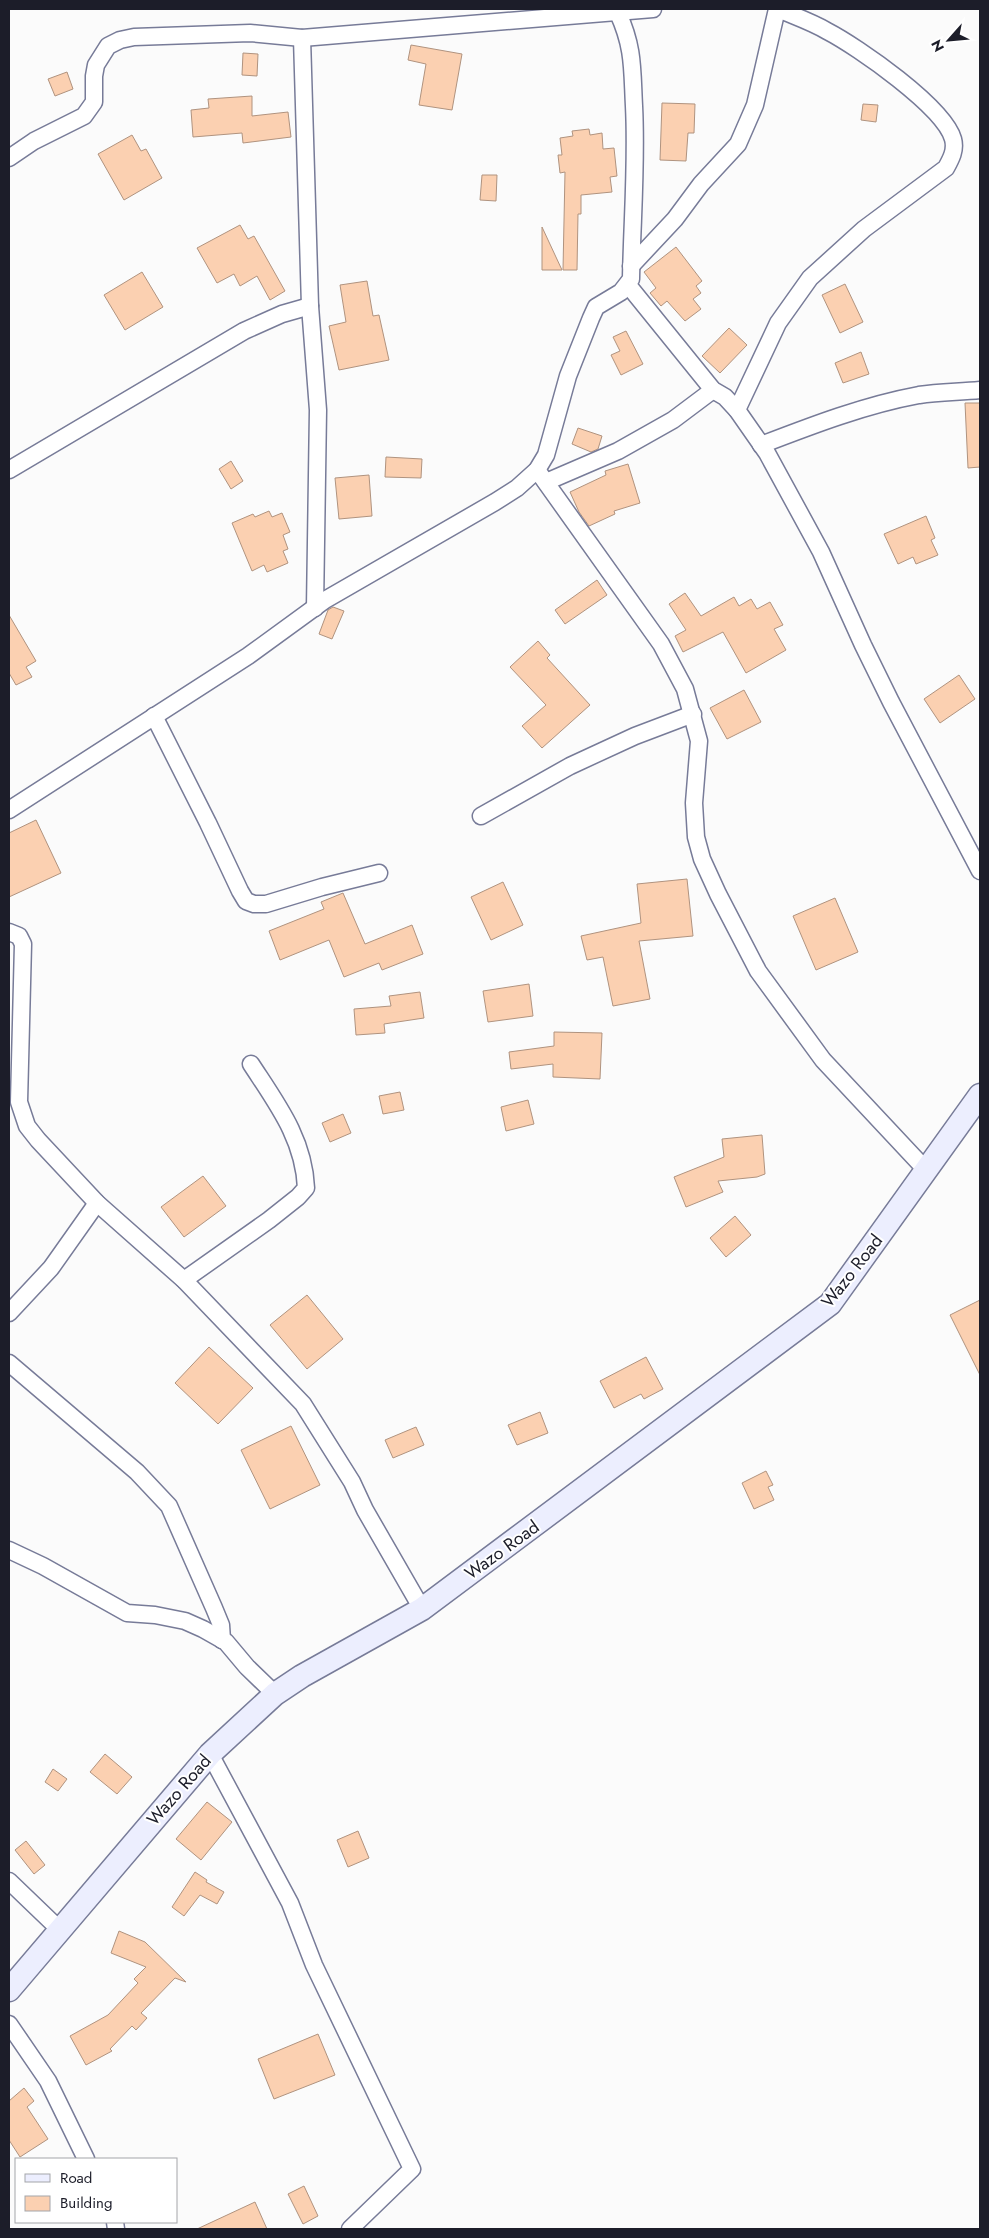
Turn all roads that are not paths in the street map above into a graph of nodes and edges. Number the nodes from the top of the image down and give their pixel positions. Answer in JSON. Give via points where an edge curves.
{"nodes":[{"id":1,"x":653,"y":9,"type":"edge"},
{"id":2,"x":778,"y":9,"type":"edge"},
{"id":3,"x":618,"y":13,"type":"junction"},
{"id":4,"x":482,"y":16,"type":"edge"},
{"id":5,"x":302,"y":38,"type":"junction"},
{"id":6,"x":9,"y":158,"type":"edge"},
{"id":7,"x":631,"y":266,"type":"junction"},
{"id":8,"x":628,"y":286,"type":"junction"},
{"id":9,"x":310,"y":306,"type":"junction"},
{"id":10,"x":713,"y":390,"type":"junction"},
{"id":11,"x":980,"y":390,"type":"edge"},
{"id":12,"x":737,"y":410,"type":"junction"},
{"id":13,"x":761,"y":445,"type":"junction"},
{"id":14,"x":9,"y":470,"type":"edge"},
{"id":15,"x":541,"y":476,"type":"junction"},
{"id":16,"x":315,"y":608,"type":"junction"},
{"id":17,"x":693,"y":714,"type":"junction"},
{"id":18,"x":154,"y":716,"type":"junction"},
{"id":19,"x":9,"y":810,"type":"edge"},
{"id":20,"x":481,"y":816,"type":"dead end"},
{"id":21,"x":980,"y":871,"type":"edge"},
{"id":22,"x":379,"y":873,"type":"dead end"},
{"id":23,"x":9,"y":932,"type":"edge"},
{"id":24,"x":251,"y":1064,"type":"dead end"},
{"id":25,"x":980,"y":1095,"type":"edge"},
{"id":26,"x":926,"y":1170,"type":"junction"},
{"id":27,"x":97,"y":1202,"type":"junction"},
{"id":28,"x":184,"y":1280,"type":"junction"},
{"id":29,"x":9,"y":1313,"type":"edge"},
{"id":30,"x":9,"y":1363,"type":"edge"},
{"id":31,"x":9,"y":1550,"type":"edge"},
{"id":32,"x":422,"y":1609,"type":"junction"},
{"id":33,"x":222,"y":1640,"type":"junction"},
{"id":34,"x":275,"y":1694,"type":"junction"},
{"id":35,"x":210,"y":1754,"type":"junction"},
{"id":36,"x":9,"y":1880,"type":"edge"},
{"id":37,"x":60,"y":1930,"type":"junction"},
{"id":38,"x":9,"y":1990,"type":"edge"},
{"id":39,"x":9,"y":2024,"type":"edge"},
{"id":40,"x":86,"y":2158,"type":"edge"},
{"id":41,"x":350,"y":2229,"type":"edge"}],
"edges":[{"from":1,"to":3,"type":"street"},
{"from":2,"to":7,"type":"street","via":[[755,105],[738,144]]},
{"from":2,"to":12,"type":"street","via":[[827,31],[890,72],[946,124],[954,140],[953,155],[946,168],[864,229],[810,278],[778,323]]},
{"from":3,"to":4,"type":"street"},
{"from":3,"to":7,"type":"street","via":[[629,41],[634,80],[636,149]]},
{"from":4,"to":5,"type":"street"},
{"from":5,"to":6,"type":"street","via":[[250,33],[120,40],[108,46],[96,64],[94,102],[84,116],[34,141]]},
{"from":5,"to":9,"type":"street"},
{"from":7,"to":8,"type":"street"},
{"from":8,"to":10,"type":"street"},
{"from":8,"to":15,"type":"street","via":[[596,307],[593,313],[568,376]]},
{"from":9,"to":14,"type":"street","via":[[244,331]]},
{"from":9,"to":16,"type":"street","via":[[318,410]]},
{"from":10,"to":12,"type":"street"},
{"from":10,"to":15,"type":"street","via":[[673,420],[618,451]]},
{"from":11,"to":13,"type":"street","via":[[920,395],[872,407]]},
{"from":12,"to":13,"type":"street"},
{"from":13,"to":21,"type":"street","via":[[821,552],[871,662]]},
{"from":15,"to":16,"type":"street"},
{"from":15,"to":17,"type":"street","via":[[661,644],[685,689]]},
{"from":16,"to":18,"type":"street","via":[[248,656]]},
{"from":17,"to":20,"type":"street","via":[[578,763]]},
{"from":17,"to":26,"type":"street","via":[[699,741],[694,803],[696,837],[718,894],[758,971],[823,1060]]},
{"from":18,"to":19,"type":"street"},
{"from":18,"to":22,"type":"street","via":[[246,901],[266,904],[322,886]]},
{"from":23,"to":27,"type":"street","via":[[19,936],[24,950],[19,1102],[28,1126],[38,1140]]},
{"from":24,"to":28,"type":"street","via":[[296,1139],[305,1169],[306,1188],[269,1220]]},
{"from":25,"to":26,"type":"main road","name":"Wazo Road"},
{"from":26,"to":32,"type":"main road","name":"Wazo Road","via":[[837,1297],[826,1307]]},
{"from":27,"to":28,"type":"street"},
{"from":27,"to":29,"type":"street","via":[[51,1268]]},
{"from":28,"to":32,"type":"street","via":[[303,1404],[352,1482]]},
{"from":30,"to":33,"type":"street","via":[[136,1472],[170,1506],[221,1625]]},
{"from":31,"to":33,"type":"street","via":[[127,1613],[185,1621]]},
{"from":32,"to":34,"type":"main road","name":"Wazo Road"},
{"from":33,"to":34,"type":"street"},
{"from":34,"to":35,"type":"main road","name":"Wazo Road"},
{"from":35,"to":37,"type":"main road","name":"Wazo Road"},
{"from":35,"to":41,"type":"street","via":[[290,1903],[314,1965],[412,2169]]},
{"from":36,"to":37,"type":"street"},
{"from":37,"to":38,"type":"main road","name":"Wazo Road"},
{"from":39,"to":40,"type":"street","via":[[48,2081]]}]}
